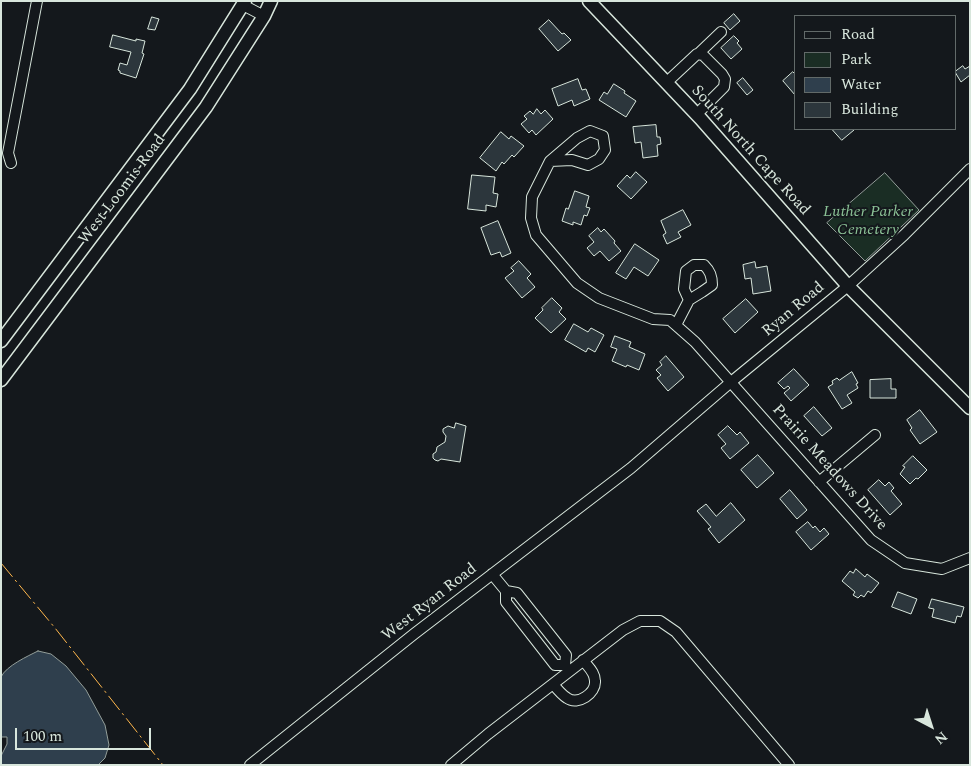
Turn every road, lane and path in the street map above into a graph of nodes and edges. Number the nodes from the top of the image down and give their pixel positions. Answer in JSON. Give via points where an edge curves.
{"nodes":[{"id":1,"x":37,"y":1,"type":"edge"},
{"id":2,"x":271,"y":1,"type":"edge"},
{"id":3,"x":589,"y":1,"type":"edge"},
{"id":4,"x":244,"y":3,"type":"edge"},
{"id":5,"x":264,"y":16,"type":"junction"},
{"id":6,"x":721,"y":32,"type":"dead end"},
{"id":7,"x":698,"y":54,"type":"junction"},
{"id":8,"x":667,"y":82,"type":"junction"},
{"id":9,"x":697,"y":114,"type":"junction"},
{"id":10,"x":550,"y":161,"type":"junction"},
{"id":11,"x":11,"y":163,"type":"dead end"},
{"id":12,"x":970,"y":169,"type":"edge"},
{"id":13,"x":848,"y":286,"type":"junction"},
{"id":14,"x":689,"y":300,"type":"dead end"},
{"id":15,"x":676,"y":325,"type":"junction"},
{"id":16,"x":1,"y":341,"type":"edge"},
{"id":17,"x":1,"y":380,"type":"edge"},
{"id":18,"x":731,"y":382,"type":"junction"},
{"id":19,"x":970,"y":408,"type":"edge"},
{"id":20,"x":874,"y":435,"type":"dead end"},
{"id":21,"x":631,"y":468,"type":"joint"},
{"id":22,"x":819,"y":482,"type":"junction"},
{"id":23,"x":970,"y":558,"type":"edge"},
{"id":24,"x":492,"y":574,"type":"junction"},
{"id":25,"x":506,"y":591,"type":"junction"},
{"id":26,"x":583,"y":660,"type":"junction"},
{"id":27,"x":567,"y":668,"type":"junction"},
{"id":28,"x":553,"y":684,"type":"junction"},
{"id":29,"x":250,"y":765,"type":"edge"},
{"id":30,"x":451,"y":765,"type":"edge"},
{"id":31,"x":789,"y":765,"type":"edge"}],
"edges":[{"from":1,"to":11,"type":"street","via":[[8,153]]},
{"from":2,"to":5,"type":"main road","name":"West Loomis Road"},
{"from":3,"to":8,"type":"main road","name":"South North Cape Road"},
{"from":4,"to":5,"type":"street"},
{"from":4,"to":16,"type":"main road","name":"West Loomis Road","via":[[190,89]]},
{"from":5,"to":17,"type":"main road","name":"West Loomis Road","via":[[206,107]]},
{"from":6,"to":7,"type":"street"},
{"from":7,"to":8,"type":"street"},
{"from":7,"to":9,"type":"street","via":[[722,74],[725,83]]},
{"from":8,"to":9,"type":"main road","name":"South North Cape Road"},
{"from":9,"to":13,"type":"main road","name":"South North Cape Road"},
{"from":10,"to":10,"type":"street","via":[[590,131],[603,136],[605,150],[599,159],[588,165],[572,160]]},
{"from":10,"to":15,"type":"street","via":[[532,197],[531,218],[536,235],[577,283],[599,298],[653,319],[670,320]]},
{"from":12,"to":13,"type":"street","name":"Ryan Road"},
{"from":13,"to":18,"type":"street","name":"Ryan Road"},
{"from":13,"to":19,"type":"main road","name":"South North Cape Road"},
{"from":14,"to":15,"type":"street"},
{"from":15,"to":18,"type":"street","name":"Prairie Meadows Drive"},
{"from":18,"to":21,"type":"street","name":"Ryan Road"},
{"from":18,"to":22,"type":"street","name":"Prairie Meadows Drive"},
{"from":20,"to":22,"type":"street"},
{"from":21,"to":24,"type":"street","name":"West Ryan Road"},
{"from":22,"to":23,"type":"street","name":"Prairie Meadows Drive","via":[[871,540],[906,563],[942,568]]},
{"from":24,"to":25,"type":"street"},
{"from":24,"to":29,"type":"street","name":"West Ryan Road"},
{"from":25,"to":27,"type":"street","via":[[506,602],[555,665]]},
{"from":25,"to":27,"type":"street","via":[[517,593],[566,655]]},
{"from":26,"to":27,"type":"street"},
{"from":26,"to":28,"type":"street","via":[[596,682],[584,699],[573,701],[566,698]]},
{"from":26,"to":31,"type":"street","via":[[612,637],[640,621],[660,621],[676,632]]},
{"from":27,"to":28,"type":"street"},
{"from":28,"to":30,"type":"street"}]}
